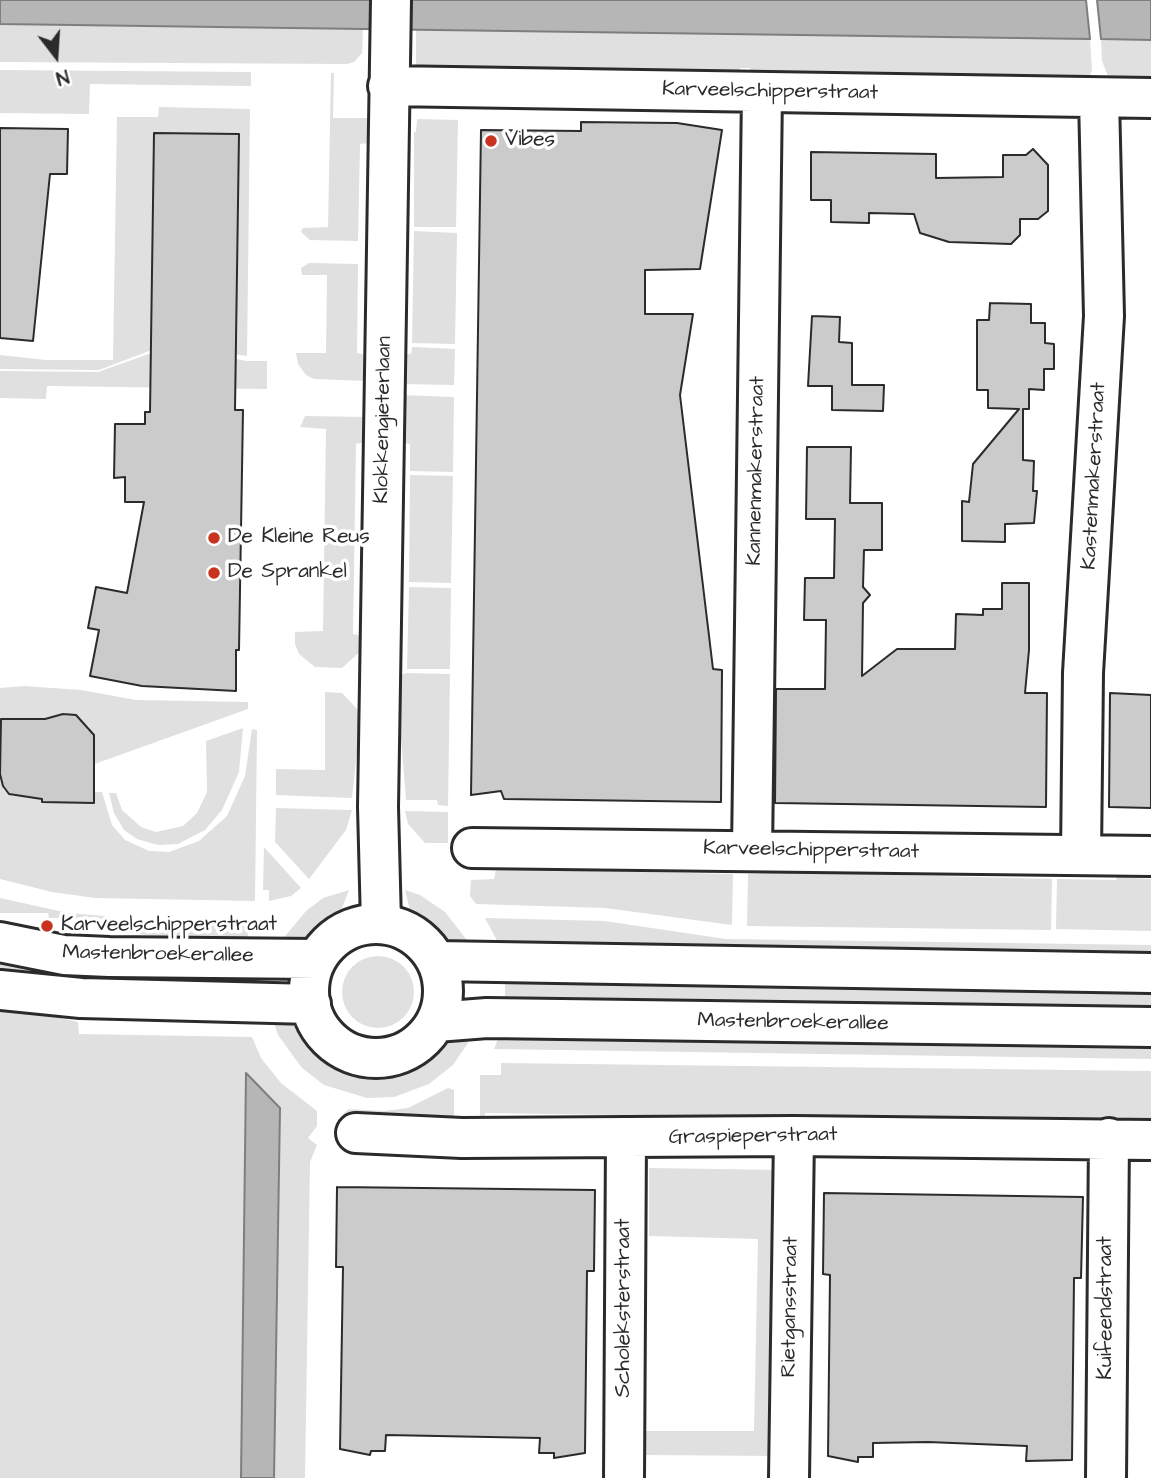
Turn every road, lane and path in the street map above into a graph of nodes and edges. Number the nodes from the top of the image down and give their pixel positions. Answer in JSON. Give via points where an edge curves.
{"nodes":[{"id":1,"x":391,"y":0,"type":"edge"},
{"id":2,"x":388,"y":71,"type":"junction"},
{"id":3,"x":762,"y":92,"type":"junction"},
{"id":4,"x":1099,"y":98,"type":"junction"},
{"id":5,"x":1151,"y":98,"type":"edge"},
{"id":6,"x":472,"y":848,"type":"dead end"},
{"id":7,"x":752,"y":851,"type":"junction"},
{"id":8,"x":1081,"y":855,"type":"junction"},
{"id":9,"x":1151,"y":856,"type":"edge"},
{"id":10,"x":381,"y":923,"type":"junction"},
{"id":11,"x":0,"y":942,"type":"edge"},
{"id":12,"x":317,"y":959,"type":"junction"},
{"id":13,"x":437,"y":961,"type":"junction"},
{"id":14,"x":1151,"y":973,"type":"edge"},
{"id":15,"x":0,"y":990,"type":"edge"},
{"id":16,"x":311,"y":1004,"type":"junction"},
{"id":17,"x":436,"y":1022,"type":"junction"},
{"id":18,"x":1151,"y":1027,"type":"edge"},
{"id":19,"x":356,"y":1133,"type":"dead end"},
{"id":20,"x":794,"y":1136,"type":"junction"},
{"id":21,"x":626,"y":1139,"type":"junction"},
{"id":22,"x":1109,"y":1139,"type":"junction"},
{"id":23,"x":1151,"y":1140,"type":"edge"},
{"id":24,"x":624,"y":1478,"type":"edge"},
{"id":25,"x":789,"y":1478,"type":"edge"},
{"id":26,"x":1106,"y":1478,"type":"edge"}],
"edges":[{"from":1,"to":2,"type":"street","name":"Klokkengieterlaan"},
{"from":2,"to":3,"type":"street","name":"Karveelschipperstraat"},
{"from":2,"to":10,"type":"street","name":"Klokkengieterlaan","via":[[378,807]]},
{"from":3,"to":4,"type":"street","name":"Karveelschipperstraat"},
{"from":3,"to":7,"type":"street","name":"Kannenmakerstraat"},
{"from":4,"to":5,"type":"street","name":"Karveelschipperstraat"},
{"from":4,"to":8,"type":"street","name":"Kastenmakerstraat","via":[[1104,316],[1083,673]]},
{"from":6,"to":7,"type":"street","name":"Karveelschipperstraat"},
{"from":7,"to":8,"type":"street","name":"Karveelschipperstraat"},
{"from":8,"to":9,"type":"street","name":"Karveelschipperstraat"},
{"from":10,"to":12,"type":"street","via":[[356,927],[333,939]]},
{"from":10,"to":13,"type":"street","via":[[404,929],[423,942]]},
{"from":11,"to":12,"type":"street","name":"Mastenbroekerallee","via":[[64,955]]},
{"from":12,"to":16,"type":"street","via":[[310,981]]},
{"from":13,"to":14,"type":"street"},
{"from":13,"to":17,"type":"street","via":[[443,992]]},
{"from":15,"to":16,"type":"street","name":"Mastenbroekerallee","via":[[81,998]]},
{"from":16,"to":17,"type":"street","via":[[319,1026],[335,1043],[356,1054],[379,1058],[402,1053],[422,1040]]},
{"from":17,"to":18,"type":"street","name":"Mastenbroekerallee","via":[[487,1018]]},
{"from":19,"to":21,"type":"street","name":"Graspieperstraat"},
{"from":20,"to":21,"type":"street","name":"Graspieperstraat"},
{"from":20,"to":22,"type":"street","name":"Graspieperstraat"},
{"from":20,"to":25,"type":"street","name":"Rietgansstraat"},
{"from":21,"to":24,"type":"street","name":"Scholeksterstraat"},
{"from":22,"to":23,"type":"street","name":"Graspieperstraat"},
{"from":22,"to":26,"type":"street","name":"Kuifeendstraat"}]}
